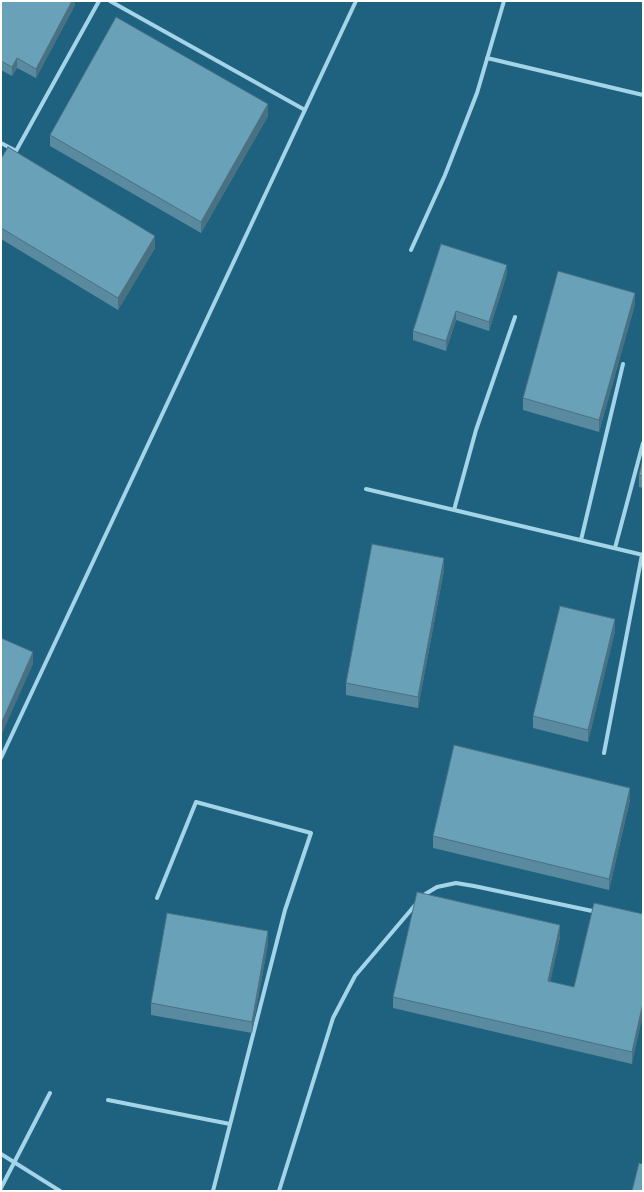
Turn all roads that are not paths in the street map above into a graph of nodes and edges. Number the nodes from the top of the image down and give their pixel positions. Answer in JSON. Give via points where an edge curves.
{"nodes":[{"id":1,"x":99,"y":1,"type":"edge"},
{"id":2,"x":110,"y":1,"type":"edge"},
{"id":3,"x":356,"y":1,"type":"edge"},
{"id":4,"x":504,"y":1,"type":"edge"},
{"id":5,"x":487,"y":58,"type":"junction"},
{"id":6,"x":643,"y":95,"type":"edge"},
{"id":7,"x":305,"y":110,"type":"junction"},
{"id":8,"x":1,"y":143,"type":"edge"},
{"id":9,"x":411,"y":250,"type":"dead end"},
{"id":10,"x":515,"y":317,"type":"dead end"},
{"id":11,"x":623,"y":364,"type":"dead end"},
{"id":12,"x":643,"y":443,"type":"edge"},
{"id":13,"x":366,"y":489,"type":"dead end"},
{"id":14,"x":454,"y":510,"type":"junction"},
{"id":15,"x":581,"y":540,"type":"junction"},
{"id":16,"x":615,"y":548,"type":"junction"},
{"id":17,"x":643,"y":555,"type":"edge"},
{"id":18,"x":604,"y":753,"type":"dead end"},
{"id":19,"x":1,"y":758,"type":"edge"},
{"id":20,"x":157,"y":898,"type":"dead end"},
{"id":21,"x":605,"y":913,"type":"edge"},
{"id":22,"x":50,"y":1093,"type":"dead end"},
{"id":23,"x":108,"y":1100,"type":"dead end"},
{"id":24,"x":230,"y":1124,"type":"junction"},
{"id":25,"x":1,"y":1154,"type":"edge"},
{"id":26,"x":15,"y":1163,"type":"junction"},
{"id":27,"x":1,"y":1188,"type":"edge"},
{"id":28,"x":60,"y":1191,"type":"edge"},
{"id":29,"x":213,"y":1191,"type":"edge"},
{"id":30,"x":280,"y":1191,"type":"edge"}],
"edges":[{"from":1,"to":8,"type":"lane","via":[[16,151]]},
{"from":2,"to":7,"type":"lane"},
{"from":3,"to":7,"type":"lane"},
{"from":4,"to":5,"type":"lane"},
{"from":5,"to":6,"type":"lane"},
{"from":5,"to":9,"type":"lane","via":[[477,93]]},
{"from":7,"to":19,"type":"lane"},
{"from":10,"to":14,"type":"lane","via":[[476,430]]},
{"from":11,"to":15,"type":"lane"},
{"from":12,"to":16,"type":"lane"},
{"from":13,"to":14,"type":"lane"},
{"from":14,"to":15,"type":"lane"},
{"from":15,"to":16,"type":"lane"},
{"from":16,"to":17,"type":"lane"},
{"from":17,"to":18,"type":"lane"},
{"from":20,"to":24,"type":"lane","via":[[196,802],[311,833],[284,910]]},
{"from":21,"to":30,"type":"lane","via":[[456,884],[437,887],[422,896],[355,976],[333,1018]]},
{"from":22,"to":26,"type":"lane"},
{"from":23,"to":24,"type":"lane"},
{"from":24,"to":29,"type":"lane"},
{"from":25,"to":26,"type":"lane"},
{"from":26,"to":27,"type":"lane"},
{"from":26,"to":28,"type":"lane"}]}
